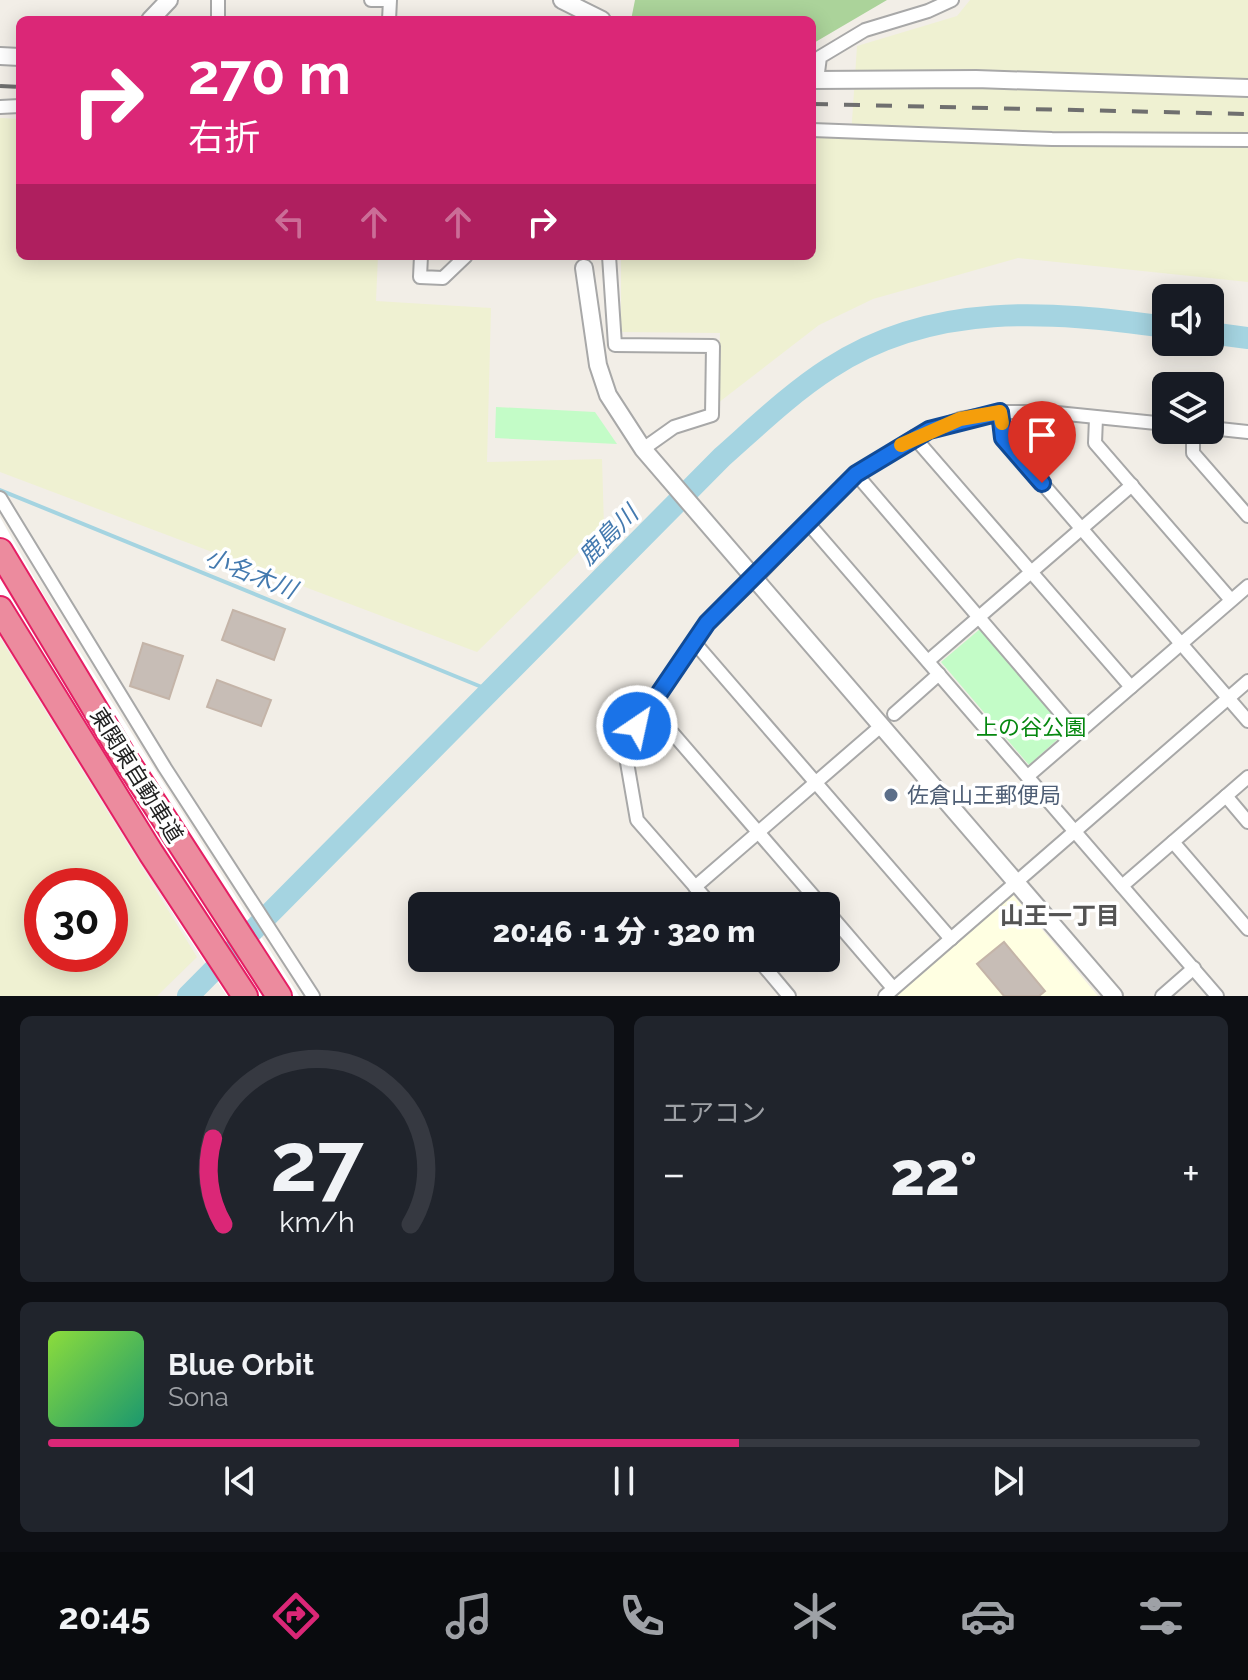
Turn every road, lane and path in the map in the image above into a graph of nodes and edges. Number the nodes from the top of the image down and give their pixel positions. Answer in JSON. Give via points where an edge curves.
{"nodes":[{"id":1,"x":169,"y":0,"type":"edge"},
{"id":2,"x":371,"y":0,"type":"edge"},
{"id":3,"x":952,"y":0,"type":"edge"},
{"id":4,"x":570,"y":6,"type":"edge"},
{"id":5,"x":154,"y":16,"type":"edge"},
{"id":6,"x":389,"y":16,"type":"edge"},
{"id":7,"x":593,"y":16,"type":"edge"},
{"id":8,"x":816,"y":72,"type":"edge"},
{"id":9,"x":816,"y":80,"type":"edge"},
{"id":10,"x":1248,"y":88,"type":"edge"},
{"id":11,"x":816,"y":130,"type":"edge"},
{"id":12,"x":1248,"y":140,"type":"edge"},
{"id":13,"x":421,"y":260,"type":"edge"},
{"id":14,"x":462,"y":260,"type":"edge"},
{"id":15,"x":609,"y":260,"type":"edge"},
{"id":16,"x":584,"y":268,"type":"dead end"},
{"id":17,"x":1000,"y":412,"type":"junction"},
{"id":18,"x":1096,"y":418,"type":"junction"},
{"id":19,"x":1152,"y":423,"type":"edge"},
{"id":20,"x":1224,"y":429,"type":"edge"},
{"id":21,"x":1248,"y":432,"type":"edge"},
{"id":22,"x":914,"y":437,"type":"junction"},
{"id":23,"x":1193,"y":444,"type":"edge"},
{"id":24,"x":643,"y":449,"type":"junction"},
{"id":25,"x":856,"y":474,"type":"junction"},
{"id":26,"x":1132,"y":485,"type":"junction"},
{"id":27,"x":0,"y":498,"type":"edge"},
{"id":28,"x":1248,"y":516,"type":"edge"},
{"id":29,"x":808,"y":523,"type":"junction"},
{"id":30,"x":1081,"y":529,"type":"junction"},
{"id":31,"x":0,"y":551,"type":"edge"},
{"id":32,"x":1031,"y":572,"type":"junction"},
{"id":33,"x":755,"y":579,"type":"junction"},
{"id":34,"x":1248,"y":586,"type":"edge"},
{"id":35,"x":1231,"y":600,"type":"junction"},
{"id":36,"x":0,"y":609,"type":"edge"},
{"id":37,"x":979,"y":618,"type":"junction"},
{"id":38,"x":694,"y":642,"type":"junction"},
{"id":39,"x":1181,"y":644,"type":"junction"},
{"id":40,"x":928,"y":661,"type":"junction"},
{"id":41,"x":939,"y":674,"type":"junction"},
{"id":42,"x":1248,"y":681,"type":"edge"},
{"id":43,"x":1131,"y":687,"type":"junction"},
{"id":44,"x":1228,"y":699,"type":"junction"},
{"id":45,"x":650,"y":707,"type":"junction"},
{"id":46,"x":894,"y":714,"type":"dead end"},
{"id":47,"x":1248,"y":721,"type":"edge"},
{"id":48,"x":881,"y":726,"type":"junction"},
{"id":49,"x":1078,"y":733,"type":"junction"},
{"id":50,"x":1028,"y":776,"type":"junction"},
{"id":51,"x":1248,"y":777,"type":"edge"},
{"id":52,"x":815,"y":782,"type":"junction"},
{"id":53,"x":1226,"y":796,"type":"junction"},
{"id":54,"x":1248,"y":822,"type":"edge"},
{"id":55,"x":1075,"y":831,"type":"junction"},
{"id":56,"x":758,"y":832,"type":"junction"},
{"id":57,"x":1173,"y":842,"type":"junction"},
{"id":58,"x":1016,"y":882,"type":"junction"},
{"id":59,"x":1122,"y":886,"type":"junction"},
{"id":60,"x":695,"y":887,"type":"junction"},
{"id":61,"x":699,"y":892,"type":"edge"},
{"id":62,"x":810,"y":892,"type":"edge"},
{"id":63,"x":840,"y":929,"type":"edge"},
{"id":64,"x":1248,"y":929,"type":"edge"},
{"id":65,"x":951,"y":939,"type":"junction"},
{"id":66,"x":1194,"y":968,"type":"junction"},
{"id":67,"x":769,"y":972,"type":"edge"},
{"id":68,"x":889,"y":992,"type":"edge"},
{"id":69,"x":245,"y":996,"type":"edge"},
{"id":70,"x":279,"y":996,"type":"edge"},
{"id":71,"x":313,"y":996,"type":"edge"},
{"id":72,"x":789,"y":996,"type":"edge"},
{"id":73,"x":1114,"y":996,"type":"edge"},
{"id":74,"x":1162,"y":996,"type":"edge"},
{"id":75,"x":1217,"y":996,"type":"edge"}],
"edges":[{"from":1,"to":5,"type":"street"},
{"from":2,"to":6,"type":"street","via":[[390,0]]},
{"from":3,"to":8,"type":"street","via":[[854,36],[820,57]]},
{"from":4,"to":7,"type":"street"},
{"from":9,"to":10,"type":"street"},
{"from":11,"to":12,"type":"street"},
{"from":13,"to":14,"type":"street","via":[[420,277],[443,278]]},
{"from":15,"to":24,"type":"street","via":[[615,345],[713,346],[712,415],[674,427]]},
{"from":16,"to":24,"type":"street","via":[[598,365],[608,395]]},
{"from":17,"to":18,"type":"street"},
{"from":17,"to":22,"type":"street","via":[[960,419]]},
{"from":17,"to":30,"type":"street","via":[[1003,438]]},
{"from":18,"to":19,"type":"street"},
{"from":18,"to":26,"type":"street","via":[[1095,443]]},
{"from":20,"to":21,"type":"street"},
{"from":22,"to":25,"type":"street"},
{"from":22,"to":32,"type":"street"},
{"from":23,"to":28,"type":"street","via":[[1193,453]]},
{"from":24,"to":33,"type":"street"},
{"from":25,"to":29,"type":"street"},
{"from":25,"to":37,"type":"street"},
{"from":26,"to":30,"type":"street"},
{"from":26,"to":35,"type":"street"},
{"from":27,"to":71,"type":"street"},
{"from":29,"to":33,"type":"street"},
{"from":29,"to":40,"type":"street"},
{"from":30,"to":32,"type":"street"},
{"from":30,"to":39,"type":"street"},
{"from":31,"to":70,"type":"highway","name":"東関東自動車道","via":[[121,752]]},
{"from":32,"to":37,"type":"street"},
{"from":32,"to":43,"type":"street"},
{"from":33,"to":38,"type":"street"},
{"from":33,"to":48,"type":"street"},
{"from":34,"to":35,"type":"street"},
{"from":35,"to":39,"type":"street"},
{"from":36,"to":69,"type":"highway","name":"東関東自動車道"},
{"from":37,"to":40,"type":"street"},
{"from":37,"to":49,"type":"street"},
{"from":38,"to":45,"type":"street"},
{"from":38,"to":52,"type":"street"},
{"from":39,"to":43,"type":"street"},
{"from":39,"to":44,"type":"street"},
{"from":40,"to":41,"type":"street"},
{"from":41,"to":46,"type":"street"},
{"from":41,"to":50,"type":"street"},
{"from":42,"to":44,"type":"street"},
{"from":43,"to":49,"type":"street"},
{"from":44,"to":47,"type":"street"},
{"from":44,"to":55,"type":"street"},
{"from":45,"to":56,"type":"street"},
{"from":45,"to":60,"type":"street","via":[[624,745],[637,820]]},
{"from":48,"to":52,"type":"street"},
{"from":48,"to":58,"type":"street"},
{"from":49,"to":50,"type":"street"},
{"from":50,"to":55,"type":"street"},
{"from":51,"to":53,"type":"street"},
{"from":52,"to":56,"type":"street"},
{"from":52,"to":65,"type":"street"},
{"from":53,"to":54,"type":"street"},
{"from":53,"to":57,"type":"street"},
{"from":55,"to":58,"type":"street"},
{"from":55,"to":59,"type":"street"},
{"from":56,"to":60,"type":"street"},
{"from":56,"to":62,"type":"street"},
{"from":57,"to":59,"type":"street"},
{"from":57,"to":64,"type":"street"},
{"from":58,"to":65,"type":"street"},
{"from":58,"to":73,"type":"street"},
{"from":59,"to":66,"type":"street"},
{"from":60,"to":61,"type":"street"},
{"from":63,"to":68,"type":"street"},
{"from":65,"to":68,"type":"street"},
{"from":66,"to":74,"type":"street"},
{"from":66,"to":75,"type":"street"},
{"from":67,"to":72,"type":"street"}]}
